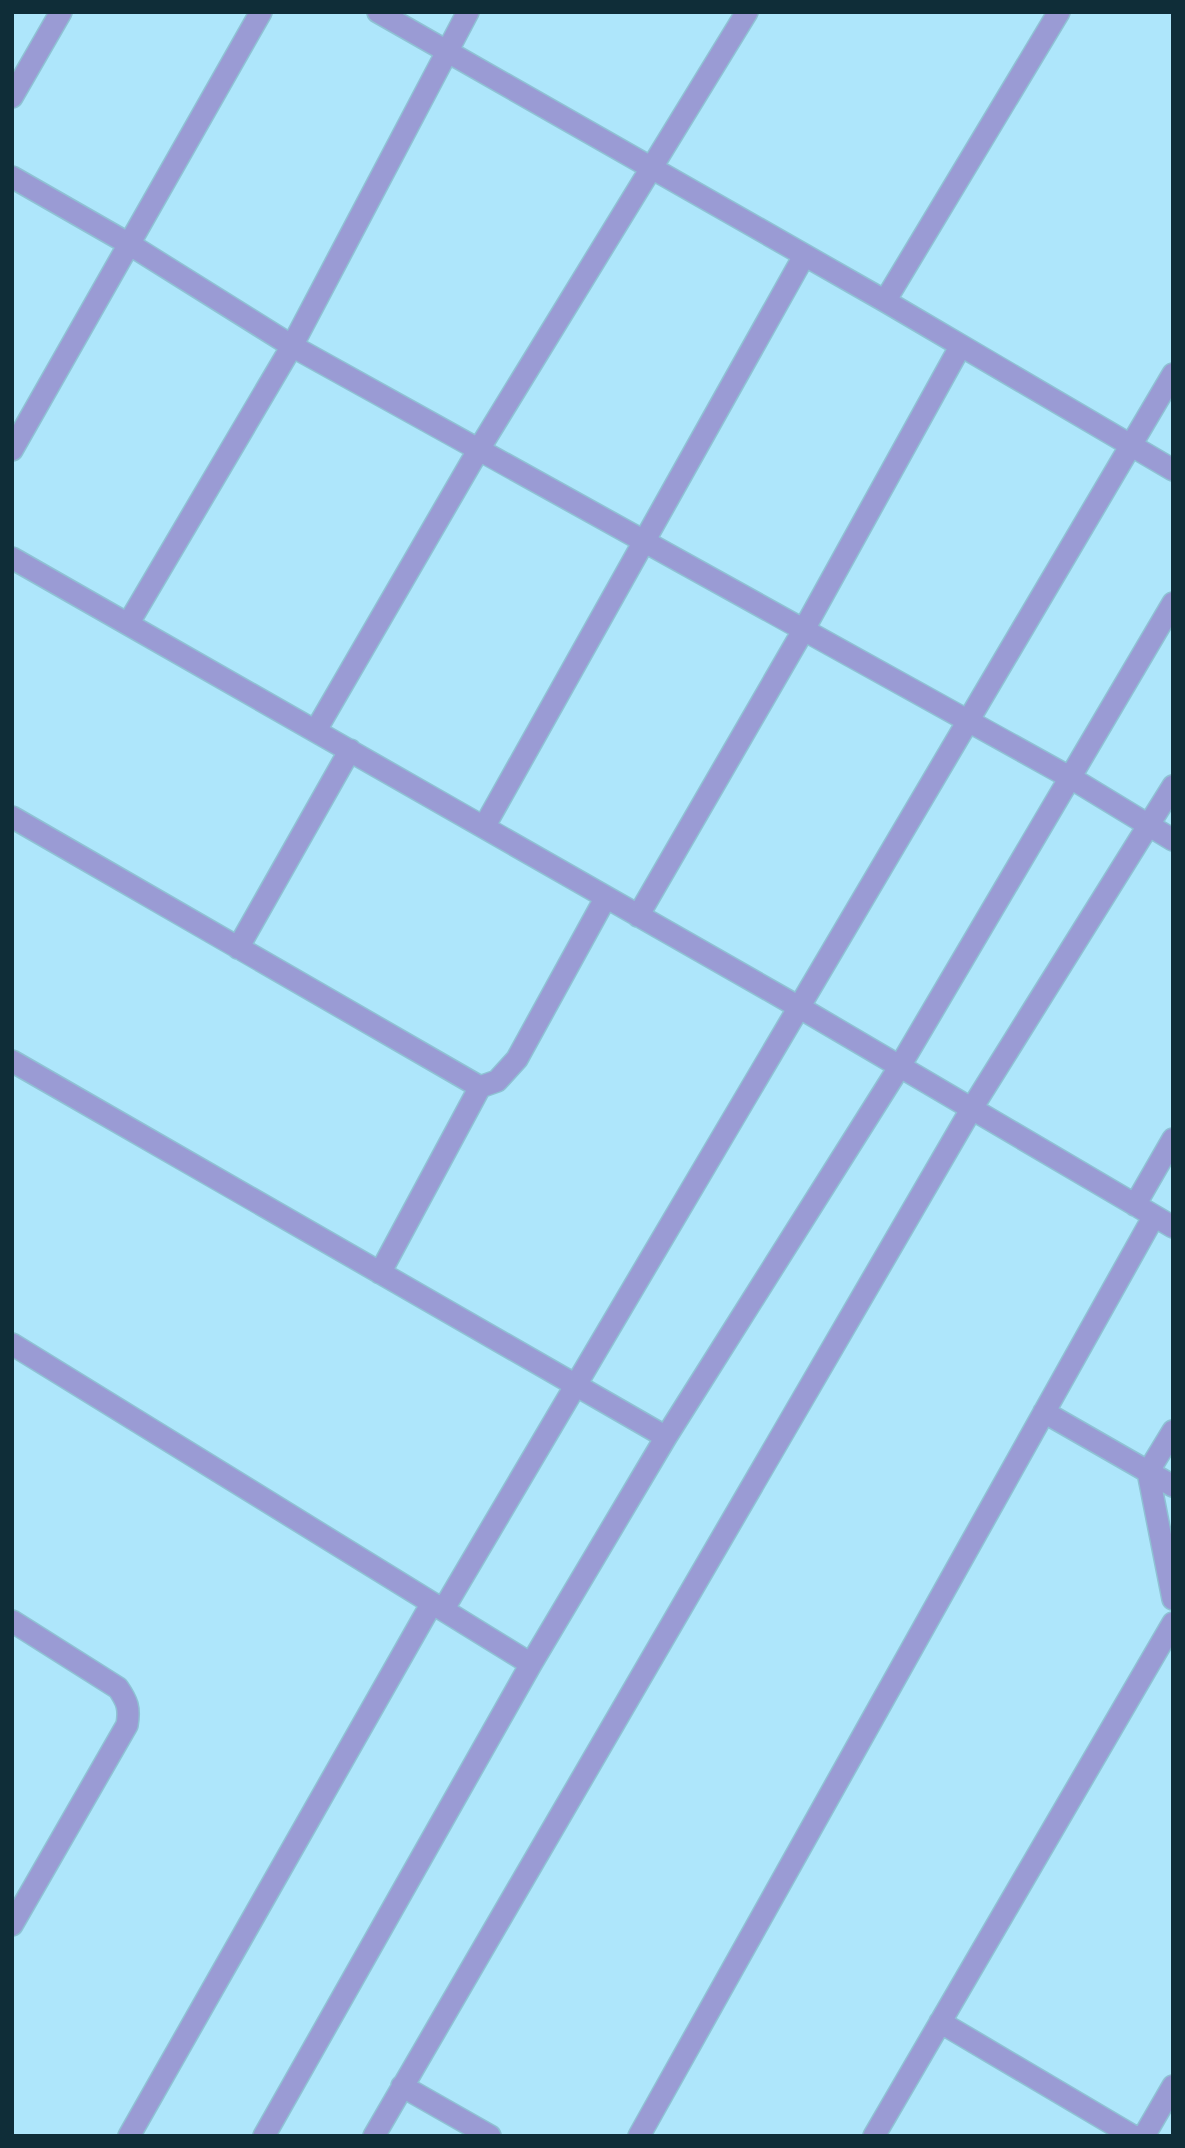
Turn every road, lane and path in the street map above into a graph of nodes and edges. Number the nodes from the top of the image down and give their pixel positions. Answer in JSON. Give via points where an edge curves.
{"nodes":[{"id":1,"x":61,"y":12,"type":"edge"},
{"id":2,"x":261,"y":12,"type":"edge"},
{"id":3,"x":378,"y":12,"type":"edge"},
{"id":4,"x":468,"y":12,"type":"edge"},
{"id":5,"x":747,"y":12,"type":"edge"},
{"id":6,"x":1059,"y":12,"type":"edge"},
{"id":7,"x":446,"y":52,"type":"junction"},
{"id":8,"x":12,"y":97,"type":"edge"},
{"id":9,"x":652,"y":168,"type":"junction"},
{"id":10,"x":12,"y":177,"type":"edge"},
{"id":11,"x":129,"y":244,"type":"junction"},
{"id":12,"x":804,"y":256,"type":"junction"},
{"id":13,"x":885,"y":301,"type":"junction"},
{"id":14,"x":292,"y":346,"type":"junction"},
{"id":15,"x":960,"y":347,"type":"junction"},
{"id":16,"x":1173,"y":374,"type":"edge"},
{"id":17,"x":1132,"y":445,"type":"junction"},
{"id":18,"x":479,"y":449,"type":"junction"},
{"id":19,"x":12,"y":450,"type":"edge"},
{"id":20,"x":1173,"y":470,"type":"edge"},
{"id":21,"x":644,"y":539,"type":"junction"},
{"id":22,"x":12,"y":558,"type":"edge"},
{"id":23,"x":1173,"y":603,"type":"edge"},
{"id":24,"x":128,"y":624,"type":"junction"},
{"id":25,"x":803,"y":631,"type":"junction"},
{"id":26,"x":970,"y":722,"type":"junction"},
{"id":27,"x":316,"y":730,"type":"junction"},
{"id":28,"x":350,"y":750,"type":"junction"},
{"id":29,"x":1071,"y":778,"type":"junction"},
{"id":30,"x":1173,"y":786,"type":"edge"},
{"id":31,"x":12,"y":817,"type":"edge"},
{"id":32,"x":1149,"y":826,"type":"junction"},
{"id":33,"x":484,"y":827,"type":"junction"},
{"id":34,"x":1173,"y":840,"type":"edge"},
{"id":35,"x":606,"y":897,"type":"junction"},
{"id":36,"x":638,"y":916,"type":"junction"},
{"id":37,"x":238,"y":948,"type":"junction"},
{"id":38,"x":797,"y":1006,"type":"junction"},
{"id":39,"x":12,"y":1061,"type":"edge"},
{"id":40,"x":900,"y":1066,"type":"junction"},
{"id":41,"x":480,"y":1087,"type":"junction"},
{"id":42,"x":972,"y":1108,"type":"junction"},
{"id":43,"x":1173,"y":1139,"type":"edge"},
{"id":44,"x":1135,"y":1205,"type":"junction"},
{"id":45,"x":1163,"y":1222,"type":"edge"},
{"id":46,"x":380,"y":1273,"type":"junction"},
{"id":47,"x":12,"y":1344,"type":"edge"},
{"id":48,"x":574,"y":1385,"type":"junction"},
{"id":49,"x":1044,"y":1412,"type":"junction"},
{"id":50,"x":1173,"y":1431,"type":"edge"},
{"id":51,"x":666,"y":1437,"type":"junction"},
{"id":52,"x":1148,"y":1472,"type":"junction"},
{"id":53,"x":1173,"y":1486,"type":"edge"},
{"id":54,"x":1173,"y":1599,"type":"edge"},
{"id":55,"x":438,"y":1606,"type":"junction"},
{"id":56,"x":12,"y":1621,"type":"edge"},
{"id":57,"x":1173,"y":1623,"type":"edge"},
{"id":58,"x":531,"y":1664,"type":"junction"},
{"id":59,"x":12,"y":1925,"type":"edge"},
{"id":60,"x":940,"y":2022,"type":"junction"},
{"id":61,"x":402,"y":2086,"type":"junction"},
{"id":62,"x":1173,"y":2086,"type":"edge"},
{"id":63,"x":129,"y":2136,"type":"edge"},
{"id":64,"x":264,"y":2136,"type":"edge"},
{"id":65,"x":374,"y":2136,"type":"edge"},
{"id":66,"x":490,"y":2136,"type":"edge"},
{"id":67,"x":639,"y":2136,"type":"edge"},
{"id":68,"x":874,"y":2136,"type":"edge"},
{"id":69,"x":1133,"y":2136,"type":"edge"},
{"id":70,"x":1144,"y":2136,"type":"edge"}],
"edges":[{"from":1,"to":8,"type":"street"},
{"from":2,"to":11,"type":"street"},
{"from":3,"to":7,"type":"street"},
{"from":4,"to":7,"type":"street"},
{"from":5,"to":9,"type":"street"},
{"from":6,"to":13,"type":"street"},
{"from":7,"to":9,"type":"street"},
{"from":7,"to":14,"type":"street"},
{"from":9,"to":12,"type":"street"},
{"from":9,"to":18,"type":"street"},
{"from":10,"to":11,"type":"street"},
{"from":11,"to":14,"type":"street"},
{"from":11,"to":19,"type":"street"},
{"from":12,"to":13,"type":"street"},
{"from":12,"to":21,"type":"street"},
{"from":13,"to":15,"type":"street"},
{"from":14,"to":18,"type":"street"},
{"from":14,"to":24,"type":"street"},
{"from":15,"to":17,"type":"street"},
{"from":15,"to":25,"type":"street"},
{"from":16,"to":17,"type":"street"},
{"from":17,"to":20,"type":"street"},
{"from":17,"to":26,"type":"street"},
{"from":18,"to":21,"type":"street"},
{"from":18,"to":27,"type":"street"},
{"from":21,"to":25,"type":"street"},
{"from":21,"to":33,"type":"street"},
{"from":22,"to":24,"type":"street"},
{"from":23,"to":29,"type":"street"},
{"from":24,"to":27,"type":"street"},
{"from":25,"to":26,"type":"street"},
{"from":25,"to":36,"type":"street"},
{"from":26,"to":29,"type":"street"},
{"from":26,"to":38,"type":"street"},
{"from":27,"to":28,"type":"street"},
{"from":28,"to":33,"type":"street"},
{"from":28,"to":37,"type":"street"},
{"from":29,"to":32,"type":"street"},
{"from":29,"to":40,"type":"street"},
{"from":30,"to":32,"type":"street"},
{"from":31,"to":37,"type":"street"},
{"from":32,"to":34,"type":"street"},
{"from":32,"to":42,"type":"street"},
{"from":33,"to":35,"type":"street"},
{"from":35,"to":36,"type":"street"},
{"from":35,"to":41,"type":"street","via":[[517,1059],[497,1081]]},
{"from":36,"to":38,"type":"street"},
{"from":37,"to":41,"type":"street"},
{"from":38,"to":40,"type":"street"},
{"from":38,"to":48,"type":"street"},
{"from":39,"to":46,"type":"street"},
{"from":40,"to":42,"type":"street"},
{"from":40,"to":51,"type":"street"},
{"from":41,"to":46,"type":"street"},
{"from":42,"to":44,"type":"street"},
{"from":42,"to":61,"type":"street"},
{"from":43,"to":44,"type":"street"},
{"from":44,"to":45,"type":"street"},
{"from":45,"to":49,"type":"street"},
{"from":46,"to":48,"type":"street"},
{"from":47,"to":55,"type":"street"},
{"from":48,"to":51,"type":"street"},
{"from":48,"to":55,"type":"street"},
{"from":49,"to":52,"type":"street"},
{"from":49,"to":67,"type":"street"},
{"from":50,"to":52,"type":"street"},
{"from":51,"to":58,"type":"street"},
{"from":52,"to":53,"type":"street"},
{"from":52,"to":54,"type":"street"},
{"from":55,"to":58,"type":"street"},
{"from":55,"to":63,"type":"street"},
{"from":56,"to":59,"type":"street","via":[[118,1688],[129,1712],[127,1725]]},
{"from":57,"to":60,"type":"street"},
{"from":58,"to":64,"type":"street"},
{"from":60,"to":68,"type":"street"},
{"from":60,"to":69,"type":"street"},
{"from":61,"to":65,"type":"street"},
{"from":61,"to":66,"type":"street"},
{"from":62,"to":70,"type":"street"}]}
